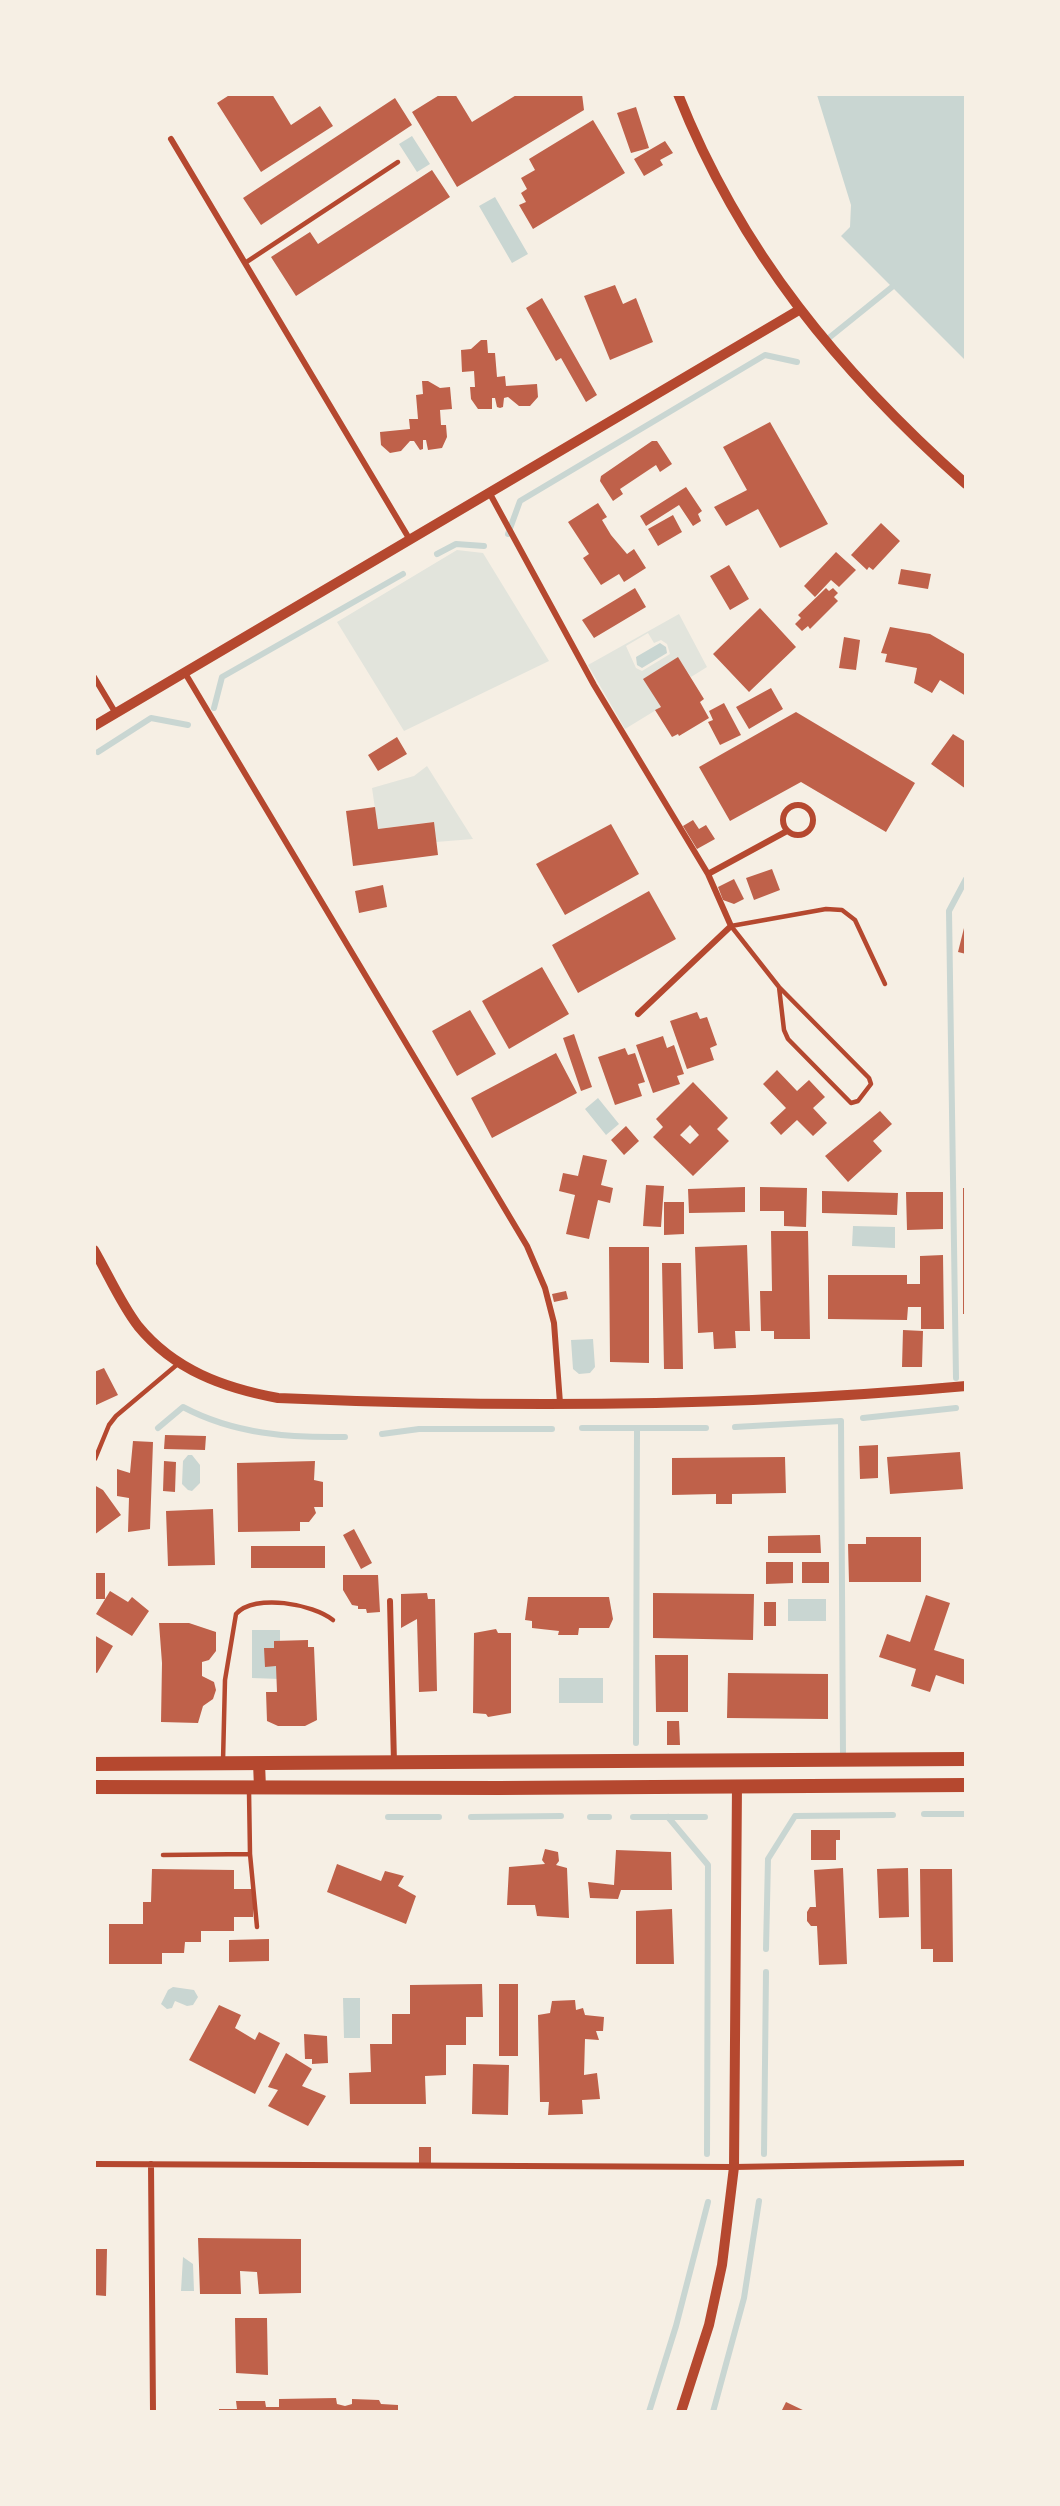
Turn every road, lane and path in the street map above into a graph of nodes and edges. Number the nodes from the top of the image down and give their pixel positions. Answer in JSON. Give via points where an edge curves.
{"nodes":[{"id":1,"x":678,"y":94,"type":"edge"},
{"id":2,"x":171,"y":139,"type":"dead end"},
{"id":3,"x":398,"y":162,"type":"dead end"},
{"id":4,"x":245,"y":262,"type":"junction"},
{"id":5,"x":799,"y":310,"type":"junction"},
{"id":6,"x":966,"y":484,"type":"edge"},
{"id":7,"x":489,"y":492,"type":"junction"},
{"id":8,"x":410,"y":540,"type":"junction"},
{"id":9,"x":185,"y":673,"type":"junction"},
{"id":10,"x":94,"y":677,"type":"edge"},
{"id":11,"x":115,"y":712,"type":"junction"},
{"id":12,"x":94,"y":726,"type":"edge"},
{"id":13,"x":787,"y":831,"type":"junction"},
{"id":14,"x":708,"y":874,"type":"junction"},
{"id":15,"x":731,"y":926,"type":"junction"},
{"id":16,"x":885,"y":984,"type":"dead end"},
{"id":17,"x":779,"y":987,"type":"junction"},
{"id":18,"x":638,"y":1014,"type":"dead end"},
{"id":19,"x":94,"y":1250,"type":"edge"},
{"id":20,"x":179,"y":1363,"type":"junction"},
{"id":21,"x":966,"y":1386,"type":"edge"},
{"id":22,"x":560,"y":1403,"type":"junction"},
{"id":23,"x":95,"y":1459,"type":"edge"},
{"id":24,"x":390,"y":1601,"type":"dead end"},
{"id":25,"x":333,"y":1620,"type":"dead end"},
{"id":26,"x":966,"y":1759,"type":"edge"},
{"id":27,"x":223,"y":1763,"type":"junction"},
{"id":28,"x":259,"y":1763,"type":"junction"},
{"id":29,"x":94,"y":1764,"type":"edge"},
{"id":30,"x":394,"y":1764,"type":"junction"},
{"id":31,"x":737,"y":1785,"type":"junction"},
{"id":32,"x":966,"y":1785,"type":"edge"},
{"id":33,"x":94,"y":1787,"type":"edge"},
{"id":34,"x":254,"y":1788,"type":"junction"},
{"id":35,"x":250,"y":1854,"type":"junction"},
{"id":36,"x":163,"y":1855,"type":"dead end"},
{"id":37,"x":257,"y":1927,"type":"dead end"},
{"id":38,"x":966,"y":2163,"type":"edge"},
{"id":39,"x":94,"y":2164,"type":"edge"},
{"id":40,"x":151,"y":2164,"type":"junction"},
{"id":41,"x":734,"y":2167,"type":"junction"},
{"id":42,"x":153,"y":2412,"type":"edge"},
{"id":43,"x":681,"y":2412,"type":"edge"}],
"edges":[{"from":1,"to":5,"type":"street","via":[[718,181],[756,249]]},
{"from":2,"to":4,"type":"street"},
{"from":3,"to":4,"type":"lane"},
{"from":4,"to":8,"type":"street"},
{"from":5,"to":6,"type":"street","via":[[859,382]]},
{"from":5,"to":7,"type":"street"},
{"from":7,"to":8,"type":"street"},
{"from":7,"to":14,"type":"street","via":[[594,685]]},
{"from":8,"to":9,"type":"street"},
{"from":9,"to":11,"type":"street"},
{"from":9,"to":22,"type":"street","via":[[527,1246],[546,1288],[554,1323]]},
{"from":10,"to":11,"type":"street"},
{"from":11,"to":12,"type":"street"},
{"from":13,"to":13,"type":"street","via":[[798,836],[809,831],[813,821],[809,810],[799,805],[788,809],[783,820]]},
{"from":13,"to":14,"type":"street"},
{"from":14,"to":15,"type":"street"},
{"from":15,"to":16,"type":"lane","via":[[826,909],[842,910],[855,920]]},
{"from":15,"to":17,"type":"lane"},
{"from":15,"to":18,"type":"street"},
{"from":17,"to":17,"type":"lane","via":[[788,1039],[851,1103],[858,1101],[871,1084],[869,1078]]},
{"from":19,"to":20,"type":"street","via":[[137,1324]]},
{"from":20,"to":22,"type":"street","via":[[218,1384],[278,1398]]},
{"from":20,"to":23,"type":"lane","via":[[109,1425]]},
{"from":21,"to":22,"type":"street","via":[[685,1404]]},
{"from":24,"to":30,"type":"street"},
{"from":25,"to":27,"type":"lane","via":[[324,1612],[294,1603],[257,1605],[236,1614],[225,1680]]},
{"from":26,"to":30,"type":"main road"},
{"from":27,"to":28,"type":"main road"},
{"from":27,"to":29,"type":"main road"},
{"from":28,"to":30,"type":"main road"},
{"from":28,"to":34,"type":"main road"},
{"from":31,"to":32,"type":"main road"},
{"from":31,"to":34,"type":"main road"},
{"from":31,"to":41,"type":"street"},
{"from":33,"to":34,"type":"main road"},
{"from":34,"to":35,"type":"lane"},
{"from":35,"to":36,"type":"lane"},
{"from":35,"to":37,"type":"lane"},
{"from":38,"to":41,"type":"street"},
{"from":39,"to":40,"type":"street"},
{"from":40,"to":41,"type":"street"},
{"from":40,"to":42,"type":"street"},
{"from":41,"to":43,"type":"street","via":[[710,2325]]}]}
